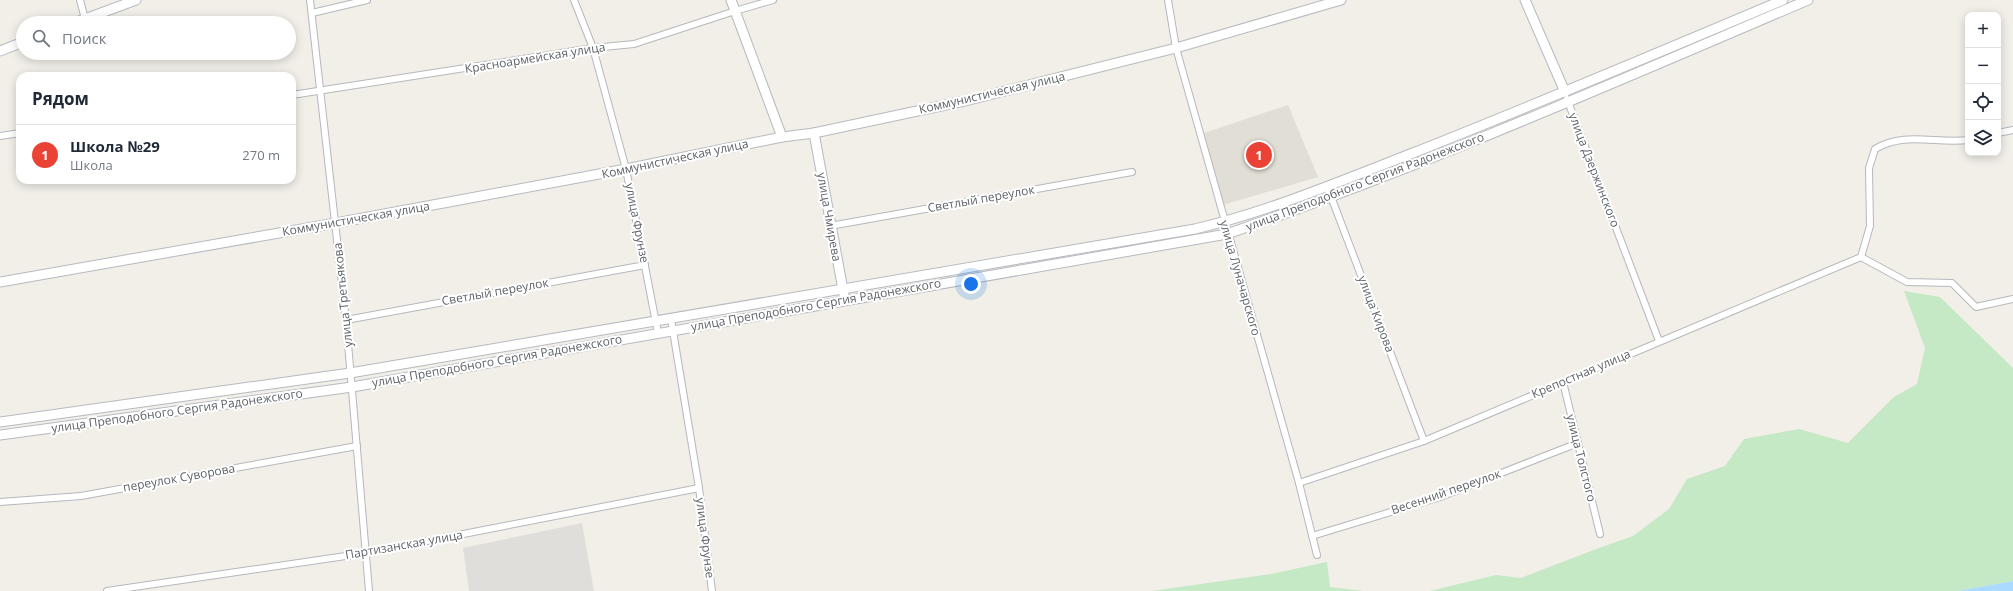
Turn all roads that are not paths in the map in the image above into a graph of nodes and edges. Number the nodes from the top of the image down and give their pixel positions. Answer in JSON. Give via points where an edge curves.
{"nodes":[{"id":1,"x":80,"y":0,"type":"edge"},
{"id":2,"x":136,"y":0,"type":"edge"},
{"id":3,"x":310,"y":0,"type":"edge"},
{"id":4,"x":367,"y":0,"type":"edge"},
{"id":5,"x":574,"y":0,"type":"edge"},
{"id":6,"x":731,"y":0,"type":"edge"},
{"id":7,"x":773,"y":0,"type":"edge"},
{"id":8,"x":1168,"y":0,"type":"edge"},
{"id":9,"x":1341,"y":0,"type":"edge"},
{"id":10,"x":1526,"y":0,"type":"edge"},
{"id":11,"x":1783,"y":0,"type":"edge"},
{"id":12,"x":1808,"y":0,"type":"edge"},
{"id":13,"x":735,"y":11,"type":"junction"},
{"id":14,"x":312,"y":13,"type":"junction"},
{"id":15,"x":84,"y":16,"type":"edge"},
{"id":16,"x":93,"y":16,"type":"edge"},
{"id":17,"x":16,"y":45,"type":"edge"},
{"id":18,"x":593,"y":48,"type":"junction"},
{"id":19,"x":1176,"y":48,"type":"junction"},
{"id":20,"x":0,"y":51,"type":"edge"},
{"id":21,"x":321,"y":91,"type":"junction"},
{"id":22,"x":1565,"y":92,"type":"junction"},
{"id":23,"x":296,"y":94,"type":"edge"},
{"id":24,"x":1568,"y":103,"type":"junction"},
{"id":25,"x":2013,"y":130,"type":"edge"},
{"id":26,"x":2001,"y":132,"type":"edge"},
{"id":27,"x":814,"y":133,"type":"junction"},
{"id":28,"x":16,"y":134,"type":"edge"},
{"id":29,"x":0,"y":136,"type":"edge"},
{"id":30,"x":782,"y":136,"type":"junction"},
{"id":31,"x":1965,"y":140,"type":"edge"},
{"id":32,"x":626,"y":169,"type":"junction"},
{"id":33,"x":1132,"y":172,"type":"dead end"},
{"id":34,"x":1328,"y":186,"type":"junction"},
{"id":35,"x":1332,"y":197,"type":"junction"},
{"id":36,"x":1224,"y":222,"type":"junction"},
{"id":37,"x":336,"y":223,"type":"junction"},
{"id":38,"x":830,"y":226,"type":"junction"},
{"id":39,"x":1227,"y":234,"type":"junction"},
{"id":40,"x":1861,"y":257,"type":"junction"},
{"id":41,"x":645,"y":265,"type":"junction"},
{"id":42,"x":0,"y":282,"type":"edge"},
{"id":43,"x":843,"y":290,"type":"junction"},
{"id":44,"x":2013,"y":299,"type":"edge"},
{"id":45,"x":844,"y":300,"type":"junction"},
{"id":46,"x":671,"y":319,"type":"junction"},
{"id":47,"x":346,"y":320,"type":"junction"},
{"id":48,"x":656,"y":322,"type":"junction"},
{"id":49,"x":673,"y":330,"type":"junction"},
{"id":50,"x":658,"y":333,"type":"junction"},
{"id":51,"x":1660,"y":341,"type":"junction"},
{"id":52,"x":350,"y":373,"type":"junction"},
{"id":53,"x":1563,"y":382,"type":"junction"},
{"id":54,"x":352,"y":387,"type":"junction"},
{"id":55,"x":0,"y":422,"type":"edge"},
{"id":56,"x":0,"y":435,"type":"edge"},
{"id":57,"x":1424,"y":441,"type":"junction"},
{"id":58,"x":1578,"y":443,"type":"junction"},
{"id":59,"x":357,"y":446,"type":"junction"},
{"id":60,"x":1299,"y":483,"type":"junction"},
{"id":61,"x":699,"y":488,"type":"junction"},
{"id":62,"x":0,"y":502,"type":"edge"},
{"id":63,"x":1600,"y":534,"type":"dead end"},
{"id":64,"x":1312,"y":536,"type":"junction"},
{"id":65,"x":366,"y":553,"type":"junction"},
{"id":66,"x":1318,"y":555,"type":"dead end"},
{"id":67,"x":107,"y":591,"type":"edge"},
{"id":68,"x":368,"y":591,"type":"edge"},
{"id":69,"x":712,"y":591,"type":"edge"}],
"edges":[{"from":1,"to":15,"type":"street"},
{"from":2,"to":16,"type":"street"},
{"from":3,"to":14,"type":"street","name":"улица Третьякова"},
{"from":4,"to":14,"type":"street"},
{"from":5,"to":18,"type":"street","name":"улица Фрунзе"},
{"from":6,"to":13,"type":"street"},
{"from":7,"to":13,"type":"street","name":"Красноармейская улица"},
{"from":8,"to":19,"type":"street","name":"улица Луначарского"},
{"from":9,"to":19,"type":"street","name":"Коммунистическая улица"},
{"from":10,"to":22,"type":"street","name":"улица Дзержинского"},
{"from":11,"to":22,"type":"street","name":"улица Преподобного Сергия Радонежского"},
{"from":12,"to":24,"type":"street","name":"улица Преподобного Сергия Радонежского"},
{"from":13,"to":18,"type":"street","name":"Красноармейская улица","via":[[634,44]]},
{"from":13,"to":30,"type":"street"},
{"from":14,"to":21,"type":"street","name":"улица Третьякова"},
{"from":17,"to":20,"type":"street"},
{"from":18,"to":21,"type":"street","name":"Красноармейская улица"},
{"from":18,"to":32,"type":"street","name":"улица Фрунзе"},
{"from":19,"to":27,"type":"street","name":"Коммунистическая улица","via":[[970,100]]},
{"from":19,"to":36,"type":"street","name":"улица Луначарского"},
{"from":21,"to":23,"type":"street","name":"Красноармейская улица"},
{"from":21,"to":37,"type":"street","name":"улица Третьякова"},
{"from":22,"to":24,"type":"street","name":"улица Дзержинского"},
{"from":22,"to":34,"type":"street","name":"улица Преподобного Сергия Радонежского"},
{"from":24,"to":35,"type":"street","name":"улица Преподобного Сергия Радонежского"},
{"from":24,"to":51,"type":"street","name":"улица Дзержинского"},
{"from":25,"to":26,"type":"street"},
{"from":27,"to":30,"type":"street","name":"Коммунистическая улица"},
{"from":27,"to":38,"type":"street","name":"улица Чмирева"},
{"from":28,"to":29,"type":"street"},
{"from":30,"to":32,"type":"street","name":"Коммунистическая улица"},
{"from":31,"to":40,"type":"street","via":[[1906,139],[1887,141],[1875,149],[1869,168],[1870,226]]},
{"from":32,"to":37,"type":"street","name":"Коммунистическая улица"},
{"from":32,"to":41,"type":"street","name":"улица Фрунзе"},
{"from":33,"to":38,"type":"street","name":"Светлый переулок"},
{"from":34,"to":35,"type":"street","name":"улица Кирова"},
{"from":34,"to":36,"type":"street","name":"улица Преподобного Сергия Радонежского","via":[[1266,210]]},
{"from":35,"to":39,"type":"street","name":"улица Преподобного Сергия Радонежского"},
{"from":35,"to":57,"type":"street","name":"улица Кирова"},
{"from":36,"to":39,"type":"street","name":"улица Луначарского"},
{"from":36,"to":43,"type":"street","name":"улица Преподобного Сергия Радонежского"},
{"from":37,"to":42,"type":"street","name":"Коммунистическая улица"},
{"from":37,"to":47,"type":"street","name":"улица Третьякова"},
{"from":38,"to":43,"type":"street","name":"улица Чмирева"},
{"from":39,"to":45,"type":"street","name":"улица Преподобного Сергия Радонежского"},
{"from":39,"to":60,"type":"street","name":"улица Луначарского"},
{"from":40,"to":44,"type":"street","via":[[1907,282],[1952,283],[1976,307]]},
{"from":40,"to":51,"type":"street","name":"Крепостная улица"},
{"from":41,"to":47,"type":"street","name":"Светлый переулок"},
{"from":41,"to":48,"type":"street","name":"улица Фрунзе"},
{"from":43,"to":45,"type":"street","name":"улица Чмирева"},
{"from":43,"to":46,"type":"street","name":"улица Преподобного Сергия Радонежского"},
{"from":45,"to":49,"type":"street","name":"улица Преподобного Сергия Радонежского"},
{"from":46,"to":48,"type":"street","name":"улица Преподобного Сергия Радонежского"},
{"from":46,"to":49,"type":"street","name":"улица Фрунзе"},
{"from":47,"to":52,"type":"street","name":"улица Третьякова"},
{"from":48,"to":50,"type":"street","name":"улица Фрунзе"},
{"from":48,"to":52,"type":"street","name":"улица Преподобного Сергия Радонежского"},
{"from":49,"to":50,"type":"street","name":"улица Преподобного Сергия Радонежского"},
{"from":49,"to":61,"type":"street","name":"улица Фрунзе"},
{"from":50,"to":54,"type":"street","name":"улица Преподобного Сергия Радонежского"},
{"from":51,"to":53,"type":"street","name":"Крепостная улица"},
{"from":52,"to":54,"type":"street","name":"улица Третьякова"},
{"from":52,"to":55,"type":"street","name":"улица Преподобного Сергия Радонежского"},
{"from":53,"to":57,"type":"street","name":"Крепостная улица"},
{"from":53,"to":58,"type":"street","name":"улица Толстого"},
{"from":54,"to":56,"type":"street","name":"улица Преподобного Сергия Радонежского"},
{"from":54,"to":59,"type":"street","name":"улица Третьякова"},
{"from":57,"to":60,"type":"street","name":"Крепостная улица"},
{"from":58,"to":63,"type":"street","name":"улица Толстого"},
{"from":58,"to":64,"type":"street","name":"Весенний переулок","via":[[1440,497]]},
{"from":59,"to":62,"type":"street","name":"переулок Суворова","via":[[81,496]]},
{"from":59,"to":65,"type":"street","name":"улица Третьякова"},
{"from":60,"to":64,"type":"street","name":"улица Луначарского"},
{"from":61,"to":65,"type":"street","name":"Партизанская улица"},
{"from":61,"to":69,"type":"street","name":"улица Фрунзе"},
{"from":64,"to":66,"type":"street","name":"улица Луначарского"},
{"from":65,"to":67,"type":"street","name":"Партизанская улица"},
{"from":65,"to":68,"type":"street","name":"улица Третьякова"}]}
